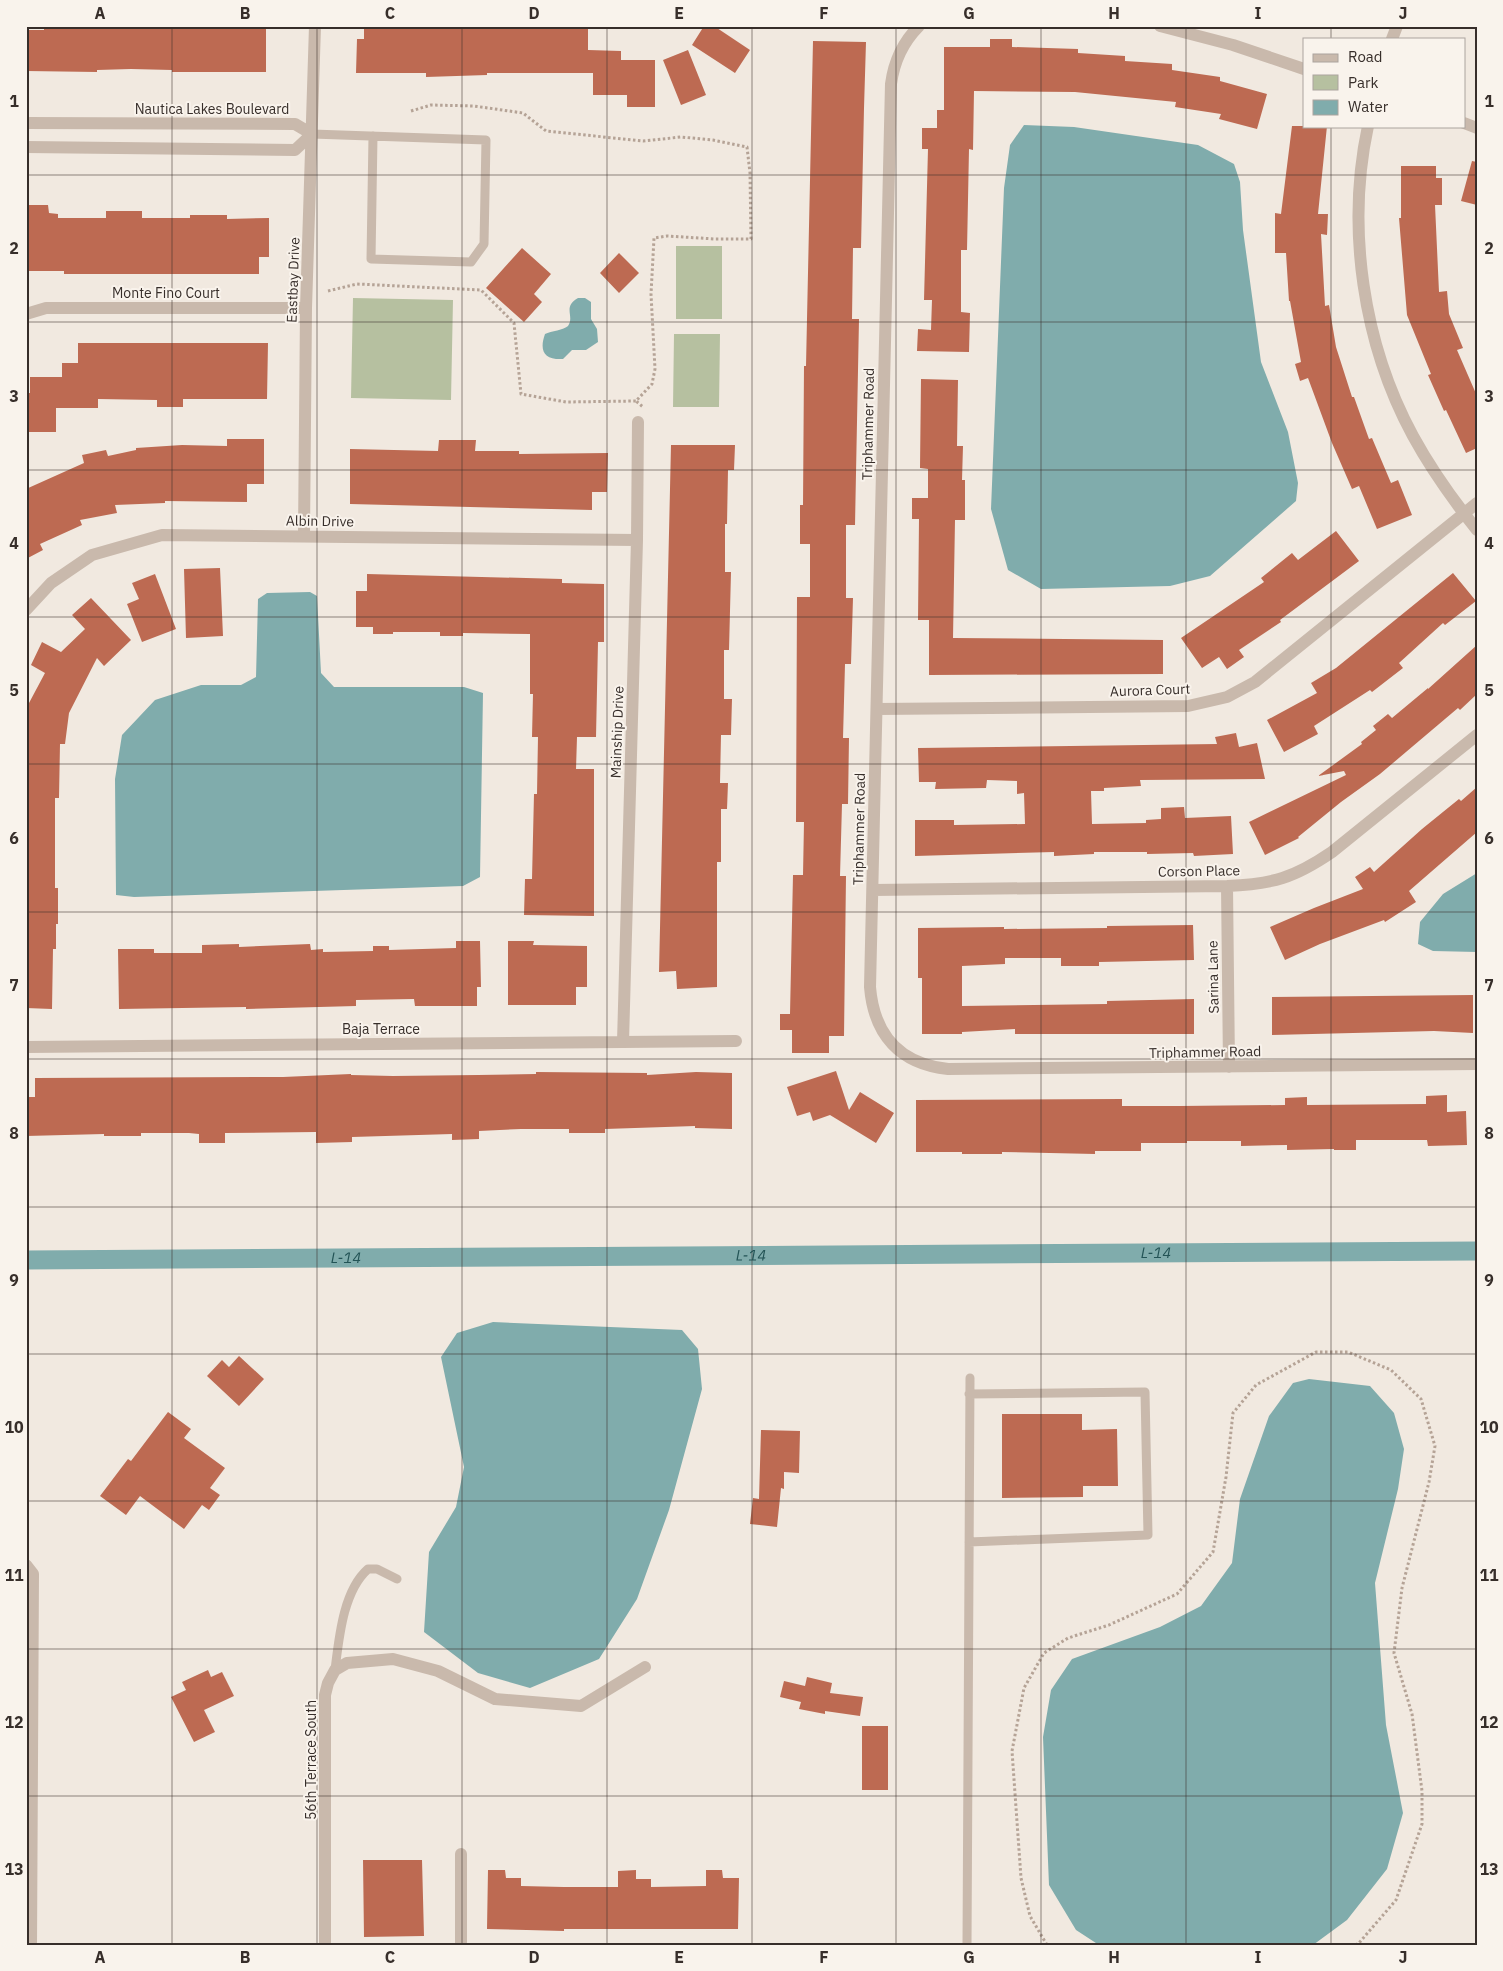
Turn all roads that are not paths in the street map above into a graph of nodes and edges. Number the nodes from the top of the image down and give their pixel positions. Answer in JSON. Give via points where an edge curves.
{"nodes":[{"id":1,"x":314,"y":26,"type":"edge"},
{"id":2,"x":919,"y":26,"type":"edge"},
{"id":3,"x":1160,"y":26,"type":"edge"},
{"id":4,"x":1397,"y":26,"type":"edge"},
{"id":5,"x":1392,"y":38,"type":"edge"},
{"id":6,"x":1303,"y":69,"type":"edge"},
{"id":7,"x":26,"y":123,"type":"edge"},
{"id":8,"x":1368,"y":128,"type":"edge"},
{"id":9,"x":312,"y":134,"type":"junction"},
{"id":10,"x":373,"y":136,"type":"junction"},
{"id":11,"x":26,"y":147,"type":"edge"},
{"id":12,"x":306,"y":308,"type":"junction"},
{"id":13,"x":26,"y":314,"type":"edge"},
{"id":14,"x":638,"y":422,"type":"dead end"},
{"id":15,"x":1477,"y":504,"type":"edge"},
{"id":16,"x":1464,"y":514,"type":"junction"},
{"id":17,"x":1477,"y":530,"type":"edge"},
{"id":18,"x":304,"y":536,"type":"junction"},
{"id":19,"x":637,"y":540,"type":"junction"},
{"id":20,"x":26,"y":610,"type":"edge"},
{"id":21,"x":877,"y":709,"type":"junction"},
{"id":22,"x":1477,"y":735,"type":"edge"},
{"id":23,"x":1228,"y":886,"type":"junction"},
{"id":24,"x":873,"y":890,"type":"junction"},
{"id":25,"x":736,"y":1041,"type":"dead end"},
{"id":26,"x":623,"y":1042,"type":"junction"},
{"id":27,"x":26,"y":1047,"type":"edge"},
{"id":28,"x":1477,"y":1064,"type":"edge"},
{"id":29,"x":1229,"y":1067,"type":"junction"},
{"id":30,"x":970,"y":1378,"type":"dead end"},
{"id":31,"x":969,"y":1394,"type":"junction"},
{"id":32,"x":969,"y":1542,"type":"junction"},
{"id":33,"x":26,"y":1565,"type":"edge"},
{"id":34,"x":397,"y":1579,"type":"dead end"},
{"id":35,"x":645,"y":1667,"type":"dead end"},
{"id":36,"x":335,"y":1670,"type":"junction"},
{"id":37,"x":461,"y":1854,"type":"dead end"},
{"id":38,"x":31,"y":1945,"type":"edge"},
{"id":39,"x":325,"y":1945,"type":"edge"},
{"id":40,"x":461,"y":1945,"type":"edge"},
{"id":41,"x":967,"y":1945,"type":"edge"}],
"edges":[{"from":1,"to":9,"type":"street","name":"Eastbay Drive"},
{"from":2,"to":21,"type":"street","name":"Triphammer Road","via":[[897,57],[892,84]]},
{"from":3,"to":6,"type":"street","via":[[1233,45]]},
{"from":4,"to":5,"type":"street"},
{"from":7,"to":9,"type":"street","name":"Nautica Lakes Boulevard","via":[[295,124]]},
{"from":8,"to":16,"type":"street","via":[[1358,224],[1362,274],[1380,357],[1408,428],[1438,479]]},
{"from":9,"to":10,"type":"lane"},
{"from":9,"to":11,"type":"street","via":[[295,150]]},
{"from":9,"to":12,"type":"street","name":"Eastbay Drive"},
{"from":10,"to":10,"type":"lane","via":[[486,140],[484,244],[471,262],[371,259]]},
{"from":12,"to":13,"type":"street","name":"Monte Fino Court","via":[[46,308]]},
{"from":12,"to":18,"type":"street","name":"Eastbay Drive"},
{"from":14,"to":19,"type":"street","name":"Mainship Drive"},
{"from":15,"to":16,"type":"street","name":"Aurora Court"},
{"from":16,"to":17,"type":"street"},
{"from":16,"to":21,"type":"street","name":"Aurora Court","via":[[1255,682],[1221,698],[1188,706]]},
{"from":18,"to":19,"type":"street","name":"Albin Drive"},
{"from":18,"to":20,"type":"street","name":"Albin Drive","via":[[162,535],[92,555],[51,583]]},
{"from":19,"to":26,"type":"street","name":"Mainship Drive"},
{"from":21,"to":24,"type":"street","name":"Triphammer Road"},
{"from":22,"to":23,"type":"street","name":"Corson Place","via":[[1309,868],[1260,884]]},
{"from":23,"to":24,"type":"street","name":"Corson Place"},
{"from":23,"to":29,"type":"street","name":"Sarina Lane"},
{"from":24,"to":29,"type":"street","name":"Triphammer Road","via":[[870,987],[875,1015],[888,1039],[903,1054],[921,1064],[948,1069]]},
{"from":25,"to":26,"type":"street","name":"Baja Terrace"},
{"from":26,"to":27,"type":"street","name":"Baja Terrace"},
{"from":28,"to":29,"type":"street","name":"Triphammer Road"},
{"from":30,"to":31,"type":"lane"},
{"from":31,"to":32,"type":"lane"},
{"from":31,"to":32,"type":"lane","via":[[1145,1392],[1148,1535]]},
{"from":32,"to":41,"type":"lane"},
{"from":33,"to":38,"type":"street","via":[[33,1574]]},
{"from":34,"to":36,"type":"lane","via":[[377,1569],[368,1569],[361,1575],[343,1618]]},
{"from":35,"to":36,"type":"street","via":[[581,1706],[495,1699],[438,1671],[393,1659],[347,1663]]},
{"from":36,"to":39,"type":"street","name":"56th Terrace South","via":[[325,1695]]},
{"from":37,"to":40,"type":"street"}]}
